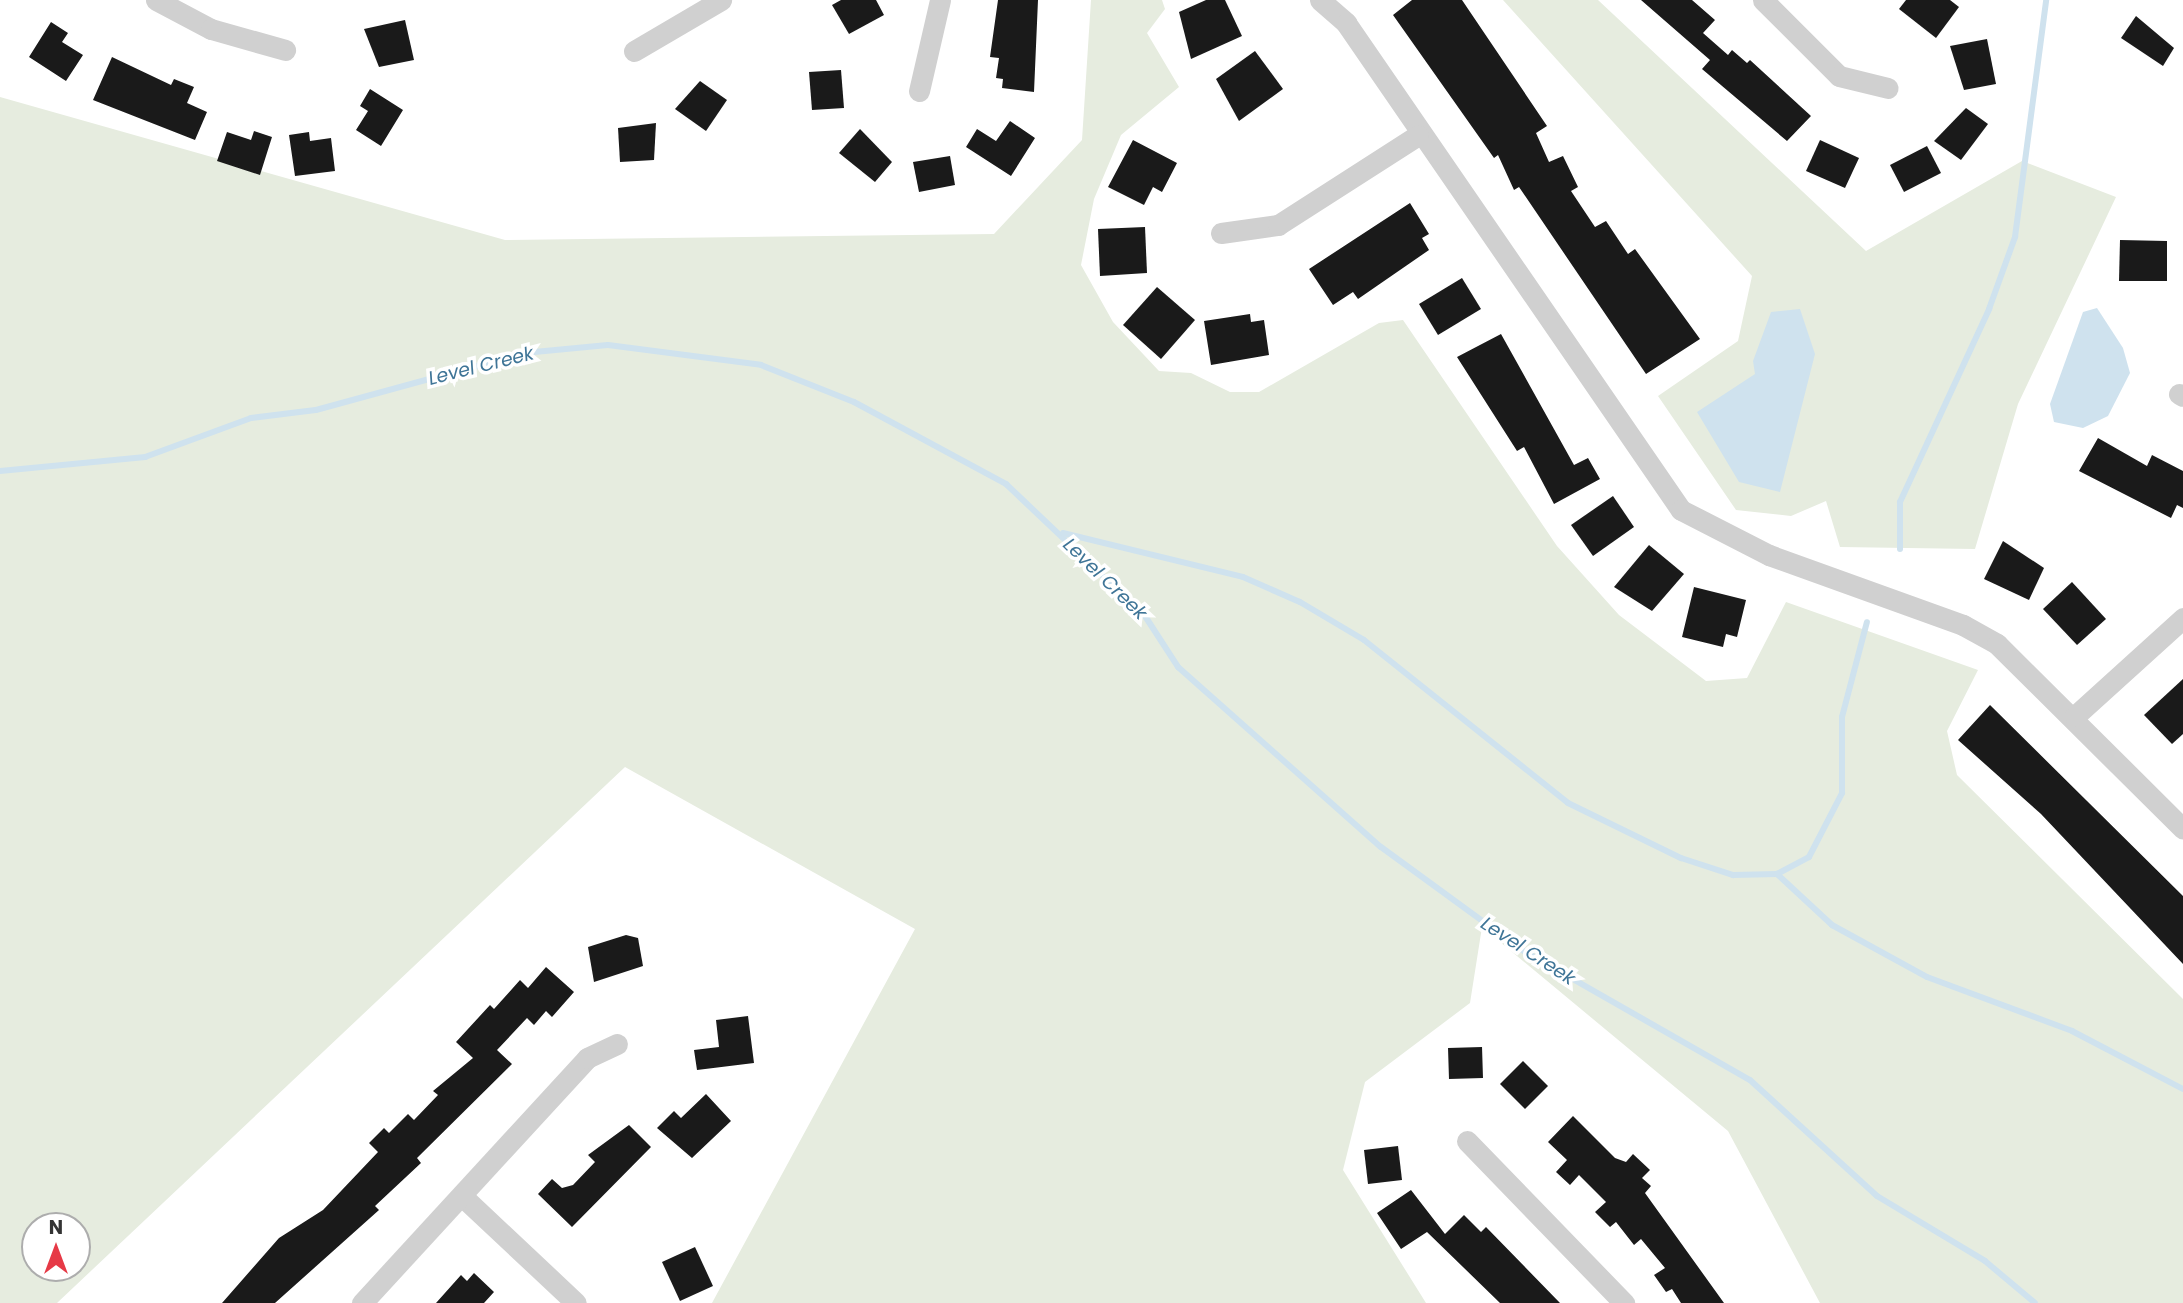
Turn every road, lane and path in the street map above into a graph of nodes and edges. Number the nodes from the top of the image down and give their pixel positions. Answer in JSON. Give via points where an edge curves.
{"nodes":[{"id":1,"x":156,"y":0,"type":"edge"},
{"id":2,"x":721,"y":0,"type":"edge"},
{"id":3,"x":940,"y":0,"type":"edge"},
{"id":4,"x":1320,"y":0,"type":"edge"},
{"id":5,"x":1763,"y":0,"type":"edge"},
{"id":6,"x":285,"y":50,"type":"dead end"},
{"id":7,"x":634,"y":51,"type":"dead end"},
{"id":8,"x":1888,"y":88,"type":"dead end"},
{"id":9,"x":919,"y":91,"type":"dead end"},
{"id":10,"x":1418,"y":135,"type":"junction"},
{"id":11,"x":1222,"y":233,"type":"dead end"},
{"id":12,"x":2183,"y":618,"type":"edge"},
{"id":13,"x":2075,"y":716,"type":"junction"},
{"id":14,"x":2183,"y":829,"type":"edge"},
{"id":15,"x":617,"y":1044,"type":"dead end"},
{"id":16,"x":1467,"y":1141,"type":"dead end"},
{"id":17,"x":462,"y":1196,"type":"junction"},
{"id":18,"x":362,"y":1303,"type":"edge"},
{"id":19,"x":576,"y":1303,"type":"edge"},
{"id":20,"x":1624,"y":1303,"type":"edge"}],
"edges":[{"from":1,"to":6,"type":"street","via":[[211,29]]},
{"from":2,"to":7,"type":"street"},
{"from":3,"to":9,"type":"street"},
{"from":4,"to":10,"type":"street","via":[[1346,23]]},
{"from":5,"to":8,"type":"street","via":[[1839,76]]},
{"from":10,"to":11,"type":"street","via":[[1278,225]]},
{"from":10,"to":13,"type":"street","via":[[1681,510],[1769,555],[1963,625],[1997,644]]},
{"from":12,"to":13,"type":"street"},
{"from":13,"to":14,"type":"street"},
{"from":15,"to":17,"type":"street","via":[[587,1058]]},
{"from":16,"to":20,"type":"street"},
{"from":17,"to":18,"type":"street"},
{"from":17,"to":19,"type":"street"}]}
